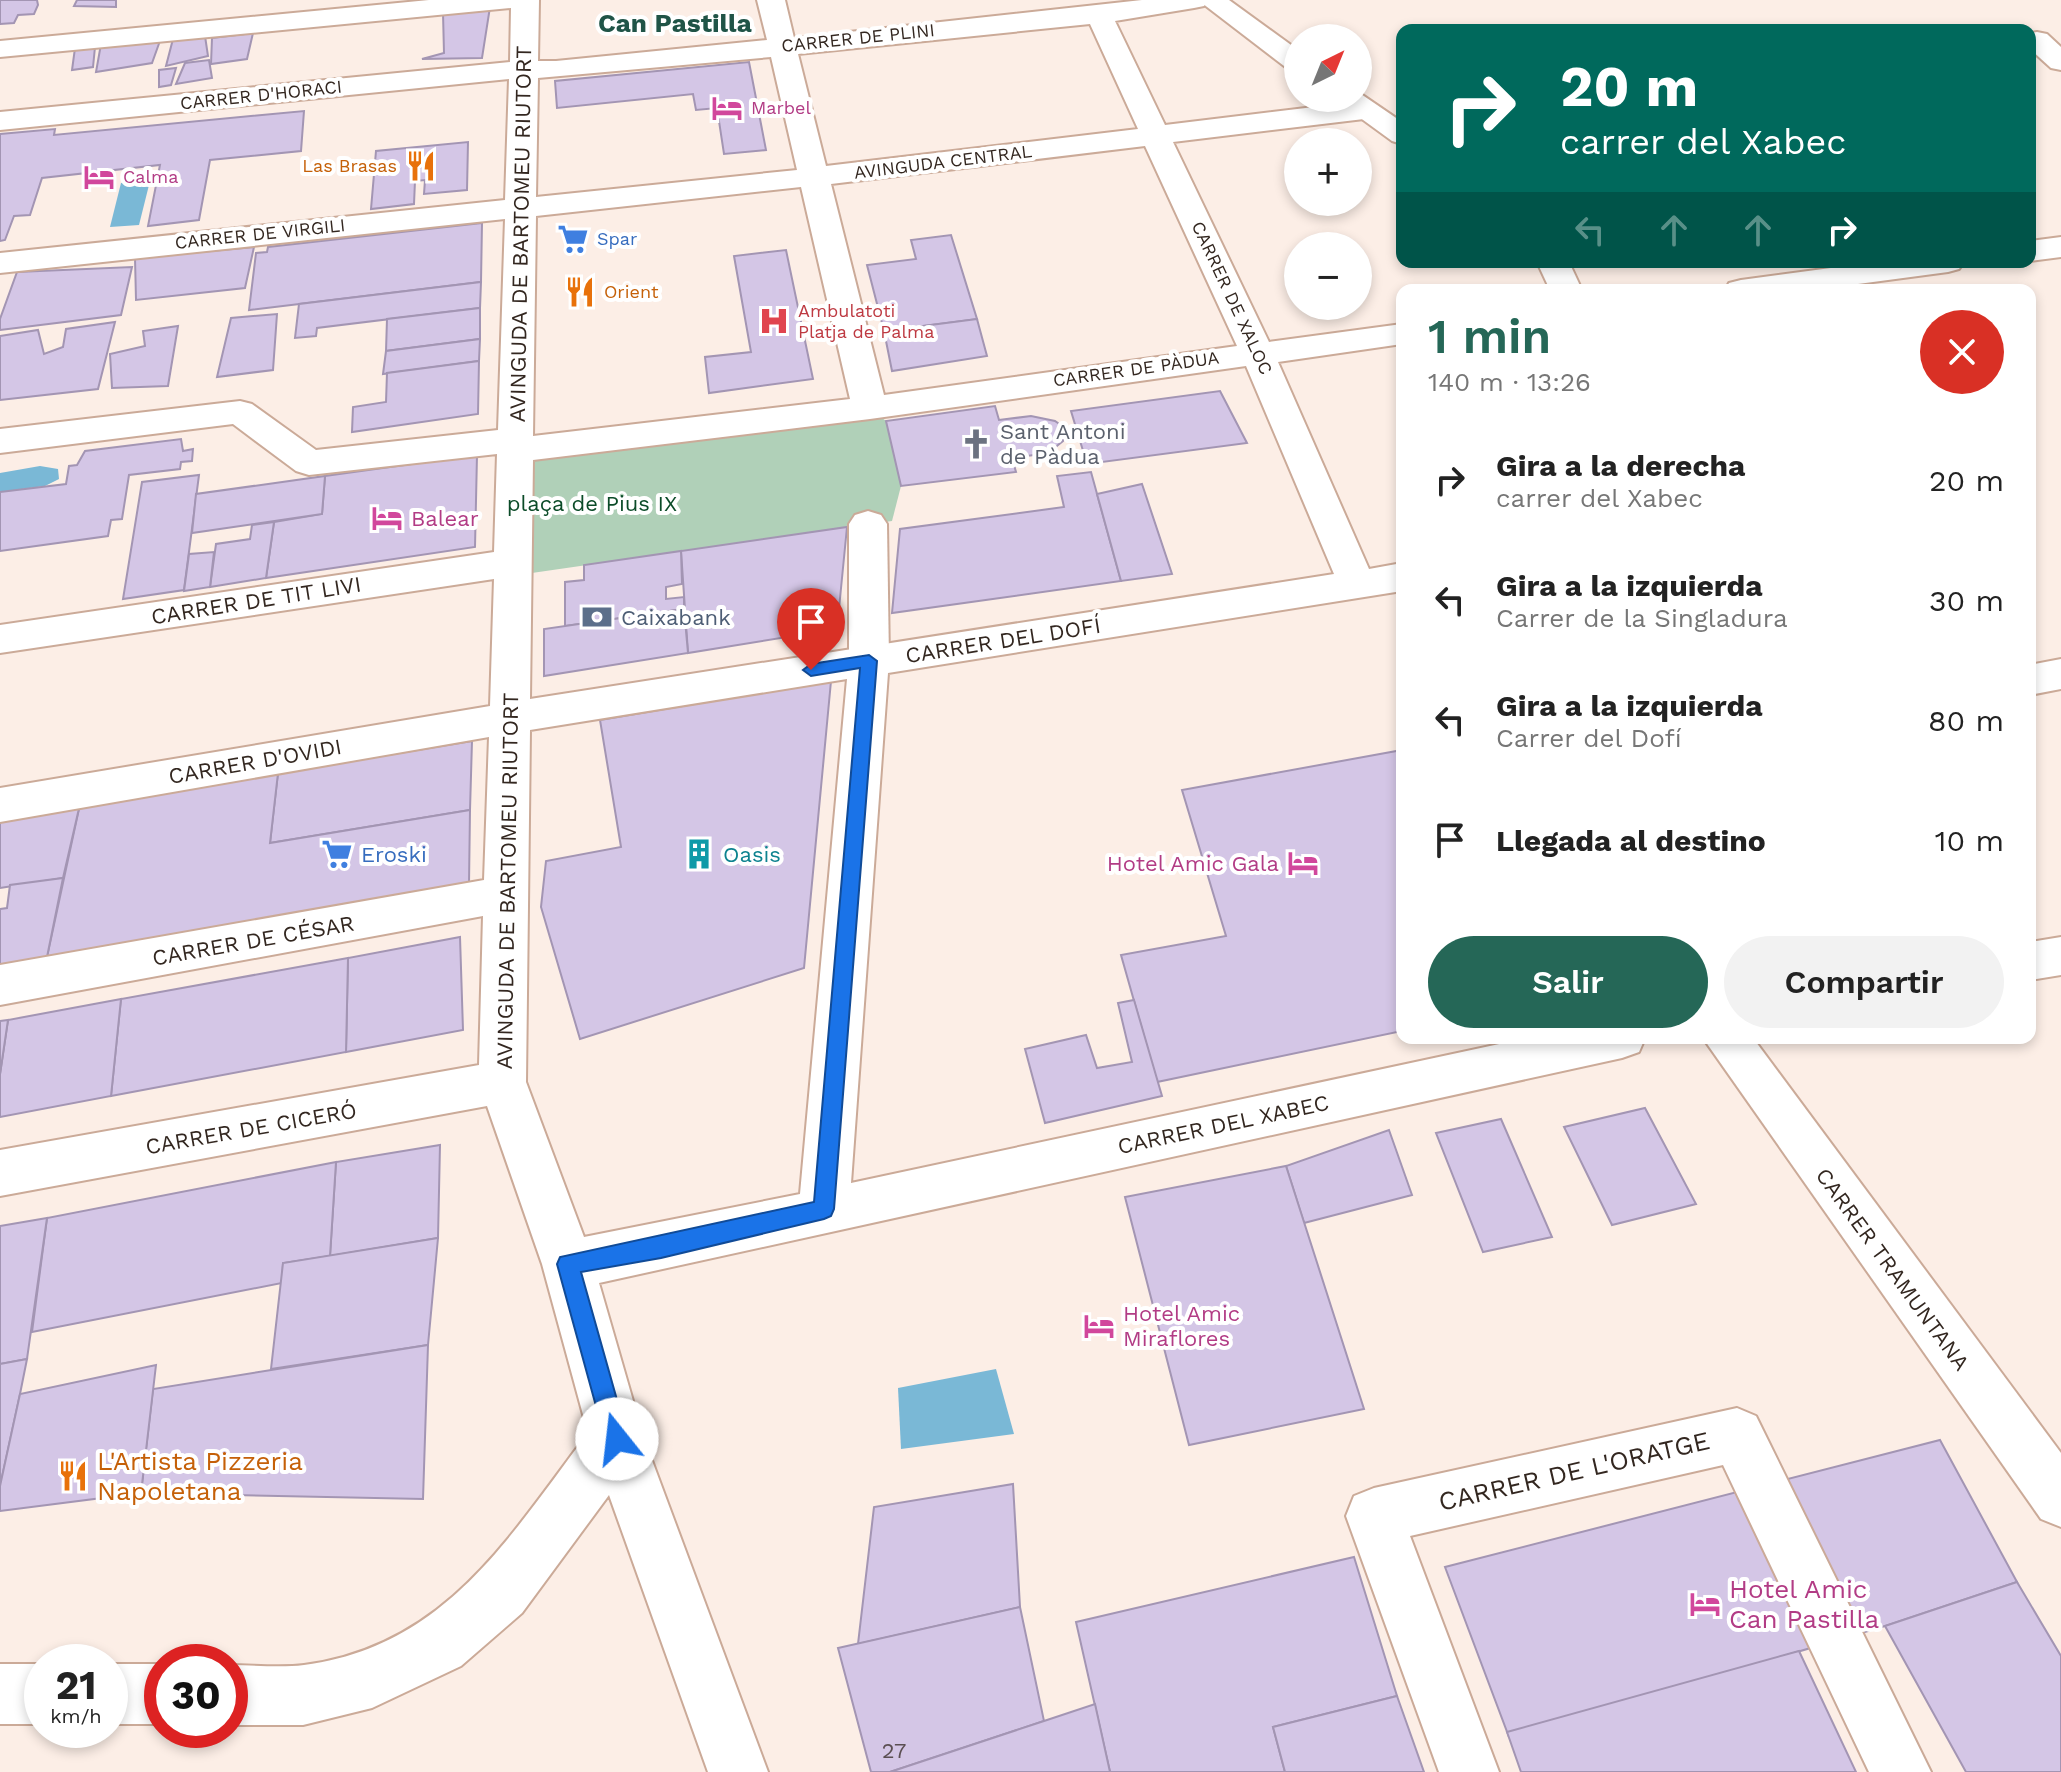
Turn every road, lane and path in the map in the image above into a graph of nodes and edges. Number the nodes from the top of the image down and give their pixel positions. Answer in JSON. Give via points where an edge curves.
{"nodes":[{"id":1,"x":515,"y":0,"type":"edge"},
{"id":2,"x":525,"y":0,"type":"edge"},
{"id":3,"x":771,"y":0,"type":"edge"},
{"id":4,"x":1194,"y":0,"type":"edge"},
{"id":5,"x":1212,"y":0,"type":"edge"},
{"id":6,"x":1099,"y":15,"type":"junction"},
{"id":7,"x":2037,"y":40,"type":"dead end"},
{"id":8,"x":781,"y":46,"type":"junction"},
{"id":9,"x":0,"y":49,"type":"edge"},
{"id":10,"x":1284,"y":53,"type":"edge"},
{"id":11,"x":2061,"y":62,"type":"edge"},
{"id":12,"x":522,"y":69,"type":"junction"},
{"id":13,"x":1306,"y":112,"type":"edge"},
{"id":14,"x":1367,"y":112,"type":"edge"},
{"id":15,"x":0,"y":121,"type":"edge"},
{"id":16,"x":1396,"y":131,"type":"edge"},
{"id":17,"x":1157,"y":136,"type":"junction"},
{"id":18,"x":813,"y":177,"type":"junction"},
{"id":19,"x":521,"y":206,"type":"junction"},
{"id":20,"x":2061,"y":247,"type":"edge"},
{"id":21,"x":2036,"y":250,"type":"edge"},
{"id":22,"x":0,"y":263,"type":"edge"},
{"id":23,"x":1904,"y":268,"type":"edge"},
{"id":24,"x":1785,"y":284,"type":"edge"},
{"id":25,"x":1396,"y":335,"type":"edge"},
{"id":26,"x":1257,"y":352,"type":"junction"},
{"id":27,"x":870,"y":408,"type":"junction"},
{"id":28,"x":0,"y":441,"type":"edge"},
{"id":29,"x":516,"y":445,"type":"junction"},
{"id":30,"x":868,"y":524,"type":"dead end"},
{"id":31,"x":511,"y":563,"type":"junction"},
{"id":32,"x":1396,"y":578,"type":"edge"},
{"id":33,"x":1357,"y":584,"type":"junction"},
{"id":34,"x":0,"y":639,"type":"edge"},
{"id":35,"x":869,"y":661,"type":"junction"},
{"id":36,"x":2061,"y":674,"type":"edge"},
{"id":37,"x":2036,"y":679,"type":"edge"},
{"id":38,"x":510,"y":718,"type":"junction"},
{"id":39,"x":0,"y":805,"type":"edge"},
{"id":40,"x":506,"y":894,"type":"junction"},
{"id":41,"x":2061,"y":956,"type":"edge"},
{"id":42,"x":2036,"y":960,"type":"edge"},
{"id":43,"x":0,"y":985,"type":"edge"},
{"id":44,"x":1594,"y":1044,"type":"edge"},
{"id":45,"x":1730,"y":1044,"type":"edge"},
{"id":46,"x":502,"y":1082,"type":"junction"},
{"id":47,"x":0,"y":1173,"type":"edge"},
{"id":48,"x":824,"y":1209,"type":"junction"},
{"id":49,"x":568,"y":1264,"type":"junction"},
{"id":50,"x":617,"y":1439,"type":"junction"},
{"id":51,"x":2061,"y":1499,"type":"edge"},
{"id":52,"x":0,"y":1694,"type":"edge"},
{"id":53,"x":24,"y":1694,"type":"edge"},
{"id":54,"x":248,"y":1695,"type":"edge"},
{"id":55,"x":738,"y":1772,"type":"edge"},
{"id":56,"x":1469,"y":1772,"type":"edge"},
{"id":57,"x":1901,"y":1772,"type":"edge"}],
"edges":[{"from":1,"to":9,"type":"street"},
{"from":2,"to":12,"type":"street","name":"AVINGUDA DE BARTOMEU RIUTORT"},
{"from":3,"to":8,"type":"street"},
{"from":4,"to":6,"type":"street","name":"CARRER DE PLINI"},
{"from":5,"to":10,"type":"street"},
{"from":6,"to":8,"type":"street","name":"CARRER DE PLINI"},
{"from":6,"to":17,"type":"street","name":"CARRER DE XALOC"},
{"from":7,"to":11,"type":"street"},
{"from":8,"to":12,"type":"street","name":"CARRER DE PLINI","via":[[556,70]]},
{"from":8,"to":18,"type":"street"},
{"from":12,"to":15,"type":"street","name":"CARRER D'HORACI"},
{"from":12,"to":19,"type":"street","name":"AVINGUDA DE BARTOMEU RIUTORT"},
{"from":13,"to":17,"type":"street","name":"AVINGUDA CENTRAL"},
{"from":14,"to":16,"type":"street"},
{"from":17,"to":18,"type":"street","name":"AVINGUDA CENTRAL"},
{"from":17,"to":26,"type":"street","name":"CARRER DE XALOC"},
{"from":18,"to":19,"type":"street","name":"AVINGUDA CENTRAL"},
{"from":18,"to":27,"type":"street"},
{"from":19,"to":22,"type":"street","name":"CARRER DE VIRGILI"},
{"from":19,"to":29,"type":"street","name":"AVINGUDA DE BARTOMEU RIUTORT"},
{"from":20,"to":21,"type":"street"},
{"from":23,"to":24,"type":"street"},
{"from":25,"to":26,"type":"street","name":"CARRER DE PÀDUA"},
{"from":26,"to":27,"type":"street","name":"CARRER DE PÀDUA"},
{"from":26,"to":33,"type":"street","name":"CARRER DE XALOC"},
{"from":27,"to":29,"type":"street"},
{"from":28,"to":29,"type":"street","via":[[240,412],[309,463]]},
{"from":29,"to":31,"type":"street","name":"AVINGUDA DE BARTOMEU RIUTORT"},
{"from":30,"to":35,"type":"street"},
{"from":31,"to":34,"type":"street","name":"CARRER DE TIT LIVI"},
{"from":31,"to":38,"type":"street","name":"AVINGUDA DE BARTOMEU RIUTORT"},
{"from":32,"to":33,"type":"street","name":"CARRER DEL DOFÍ"},
{"from":33,"to":35,"type":"street","name":"CARRER DEL DOFÍ"},
{"from":35,"to":38,"type":"street","name":"CARRER DEL DOFÍ"},
{"from":35,"to":48,"type":"street"},
{"from":36,"to":37,"type":"street"},
{"from":38,"to":39,"type":"street","name":"CARRER D'OVIDI"},
{"from":38,"to":40,"type":"street","name":"AVINGUDA DE BARTOMEU RIUTORT"},
{"from":40,"to":43,"type":"street","name":"CARRER DE CÉSAR"},
{"from":40,"to":46,"type":"street","name":"AVINGUDA DE BARTOMEU RIUTORT"},
{"from":41,"to":42,"type":"street"},
{"from":44,"to":48,"type":"street","name":"CARRER DEL XABEC"},
{"from":45,"to":51,"type":"street","name":"CARRER TRAMUNTANA"},
{"from":46,"to":47,"type":"street","name":"CARRER DE CICERÓ"},
{"from":46,"to":49,"type":"street","name":"AVINGUDA DE BARTOMEU RIUTORT"},
{"from":48,"to":49,"type":"street"},
{"from":49,"to":50,"type":"street","name":"AVINGUDA DE BARTOMEU RIUTORT"},
{"from":50,"to":54,"type":"street","via":[[502,1593],[440,1645],[372,1678],[303,1695]]},
{"from":50,"to":55,"type":"street","name":"AVINGUDA DE BARTOMEU RIUTORT"},
{"from":52,"to":53,"type":"street"},
{"from":56,"to":57,"type":"street","name":"CARRER DE L'ORATGE","via":[[1374,1516],[1737,1435]]}]}
